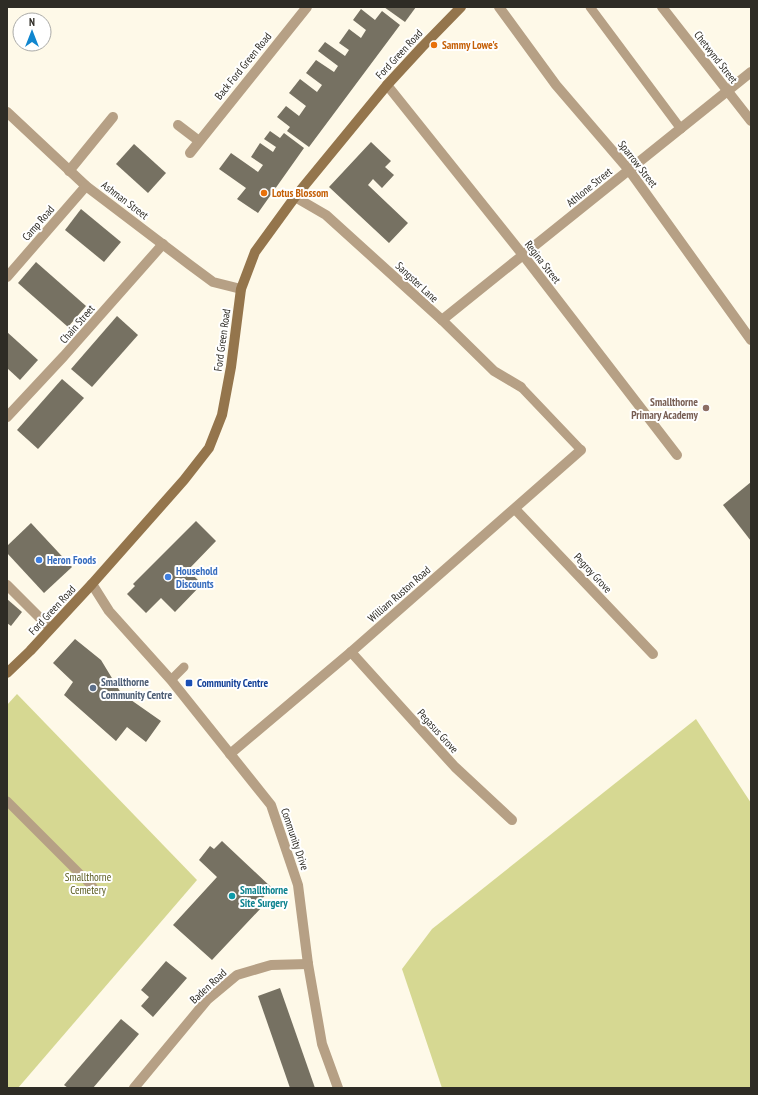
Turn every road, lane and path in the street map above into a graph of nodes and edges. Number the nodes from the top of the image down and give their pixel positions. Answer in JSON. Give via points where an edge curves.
{"nodes":[{"id":1,"x":307,"y":7,"type":"edge"},
{"id":2,"x":461,"y":7,"type":"edge"},
{"id":3,"x":499,"y":7,"type":"edge"},
{"id":4,"x":590,"y":7,"type":"edge"},
{"id":5,"x":662,"y":7,"type":"edge"},
{"id":6,"x":751,"y":72,"type":"edge"},
{"id":7,"x":387,"y":85,"type":"junction"},
{"id":8,"x":728,"y":92,"type":"junction"},
{"id":9,"x":7,"y":112,"type":"edge"},
{"id":10,"x":113,"y":116,"type":"dead end"},
{"id":11,"x":751,"y":121,"type":"edge"},
{"id":12,"x":178,"y":125,"type":"dead end"},
{"id":13,"x":681,"y":129,"type":"junction"},
{"id":14,"x":199,"y":141,"type":"junction"},
{"id":15,"x":190,"y":152,"type":"dead end"},
{"id":16,"x":629,"y":170,"type":"junction"},
{"id":17,"x":69,"y":171,"type":"junction"},
{"id":18,"x":86,"y":186,"type":"junction"},
{"id":19,"x":295,"y":197,"type":"junction"},
{"id":20,"x":163,"y":244,"type":"junction"},
{"id":21,"x":523,"y":255,"type":"junction"},
{"id":22,"x":7,"y":276,"type":"edge"},
{"id":23,"x":241,"y":288,"type":"junction"},
{"id":24,"x":442,"y":320,"type":"junction"},
{"id":25,"x":751,"y":340,"type":"edge"},
{"id":26,"x":521,"y":387,"type":"joint"},
{"id":27,"x":7,"y":417,"type":"edge"},
{"id":28,"x":581,"y":450,"type":"joint"},
{"id":29,"x":677,"y":455,"type":"dead end"},
{"id":30,"x":515,"y":509,"type":"junction"},
{"id":31,"x":92,"y":584,"type":"junction"},
{"id":32,"x":7,"y":585,"type":"edge"},
{"id":33,"x":50,"y":628,"type":"junction"},
{"id":34,"x":351,"y":652,"type":"junction"},
{"id":35,"x":653,"y":654,"type":"dead end"},
{"id":36,"x":184,"y":667,"type":"dead end"},
{"id":37,"x":7,"y":673,"type":"edge"},
{"id":38,"x":171,"y":680,"type":"junction"},
{"id":39,"x":230,"y":754,"type":"junction"},
{"id":40,"x":7,"y":801,"type":"edge"},
{"id":41,"x":512,"y":820,"type":"dead end"},
{"id":42,"x":93,"y":887,"type":"dead end"},
{"id":43,"x":308,"y":964,"type":"junction"},
{"id":44,"x":134,"y":1088,"type":"edge"},
{"id":45,"x":338,"y":1088,"type":"edge"}],
"edges":[{"from":1,"to":14,"type":"street","name":"Back Ford Green Road"},
{"from":2,"to":7,"type":"main road","name":"Ford Green Road"},
{"from":3,"to":16,"type":"street","name":"Sparrow Street","via":[[556,85]]},
{"from":4,"to":13,"type":"lane"},
{"from":5,"to":8,"type":"street","name":"Chetwynd Street"},
{"from":6,"to":8,"type":"street","name":"Athlone Street"},
{"from":7,"to":19,"type":"main road","name":"Ford Green Road"},
{"from":7,"to":21,"type":"street","name":"Regina Street"},
{"from":8,"to":11,"type":"street","name":"Chetwynd Street"},
{"from":8,"to":13,"type":"street","name":"Athlone Street"},
{"from":9,"to":17,"type":"street","name":"Ashman Street"},
{"from":10,"to":17,"type":"street"},
{"from":12,"to":14,"type":"street"},
{"from":13,"to":16,"type":"street","name":"Athlone Street"},
{"from":14,"to":15,"type":"street","name":"Back Ford Green Road"},
{"from":16,"to":21,"type":"street","name":"Athlone Street"},
{"from":16,"to":25,"type":"street","name":"Sparrow Street"},
{"from":17,"to":18,"type":"street","name":"Ashman Street"},
{"from":18,"to":20,"type":"street","name":"Ashman Street"},
{"from":18,"to":22,"type":"street","name":"Camp Road"},
{"from":19,"to":23,"type":"main road","name":"Ford Green Road","via":[[256,252]]},
{"from":19,"to":24,"type":"street","name":"Sangster Lane","via":[[326,215]]},
{"from":20,"to":23,"type":"street","name":"Ashman Street","via":[[213,282]]},
{"from":20,"to":27,"type":"street","name":"Chain Street"},
{"from":21,"to":24,"type":"street","name":"Athlone Street"},
{"from":21,"to":29,"type":"street","name":"Regina Street"},
{"from":23,"to":31,"type":"main road","name":"Ford Green Road","via":[[222,415],[210,448]]},
{"from":24,"to":26,"type":"street","name":"Sangster Lane","via":[[494,371]]},
{"from":26,"to":28,"type":"lane"},
{"from":28,"to":30,"type":"street","name":"William Ruston Road"},
{"from":30,"to":34,"type":"street","name":"William Ruston Road"},
{"from":30,"to":35,"type":"street","name":"Pegroy Grove"},
{"from":31,"to":33,"type":"main road","name":"Ford Green Road"},
{"from":31,"to":38,"type":"street","name":"Community Drive","via":[[109,611]]},
{"from":32,"to":33,"type":"street"},
{"from":33,"to":37,"type":"main road","name":"Ford Green Road"},
{"from":34,"to":39,"type":"street","name":"William Ruston Road"},
{"from":34,"to":41,"type":"street","name":"Pegasus Grove","via":[[455,767]]},
{"from":36,"to":38,"type":"lane"},
{"from":38,"to":39,"type":"street","name":"Community Drive"},
{"from":39,"to":43,"type":"street","name":"Community Drive","via":[[270,806],[298,885]]},
{"from":40,"to":42,"type":"lane"},
{"from":43,"to":44,"type":"street","name":"Baden Road","via":[[270,965],[237,975],[207,1000]]},
{"from":43,"to":45,"type":"street","name":"Community Drive","via":[[322,1044]]}]}
